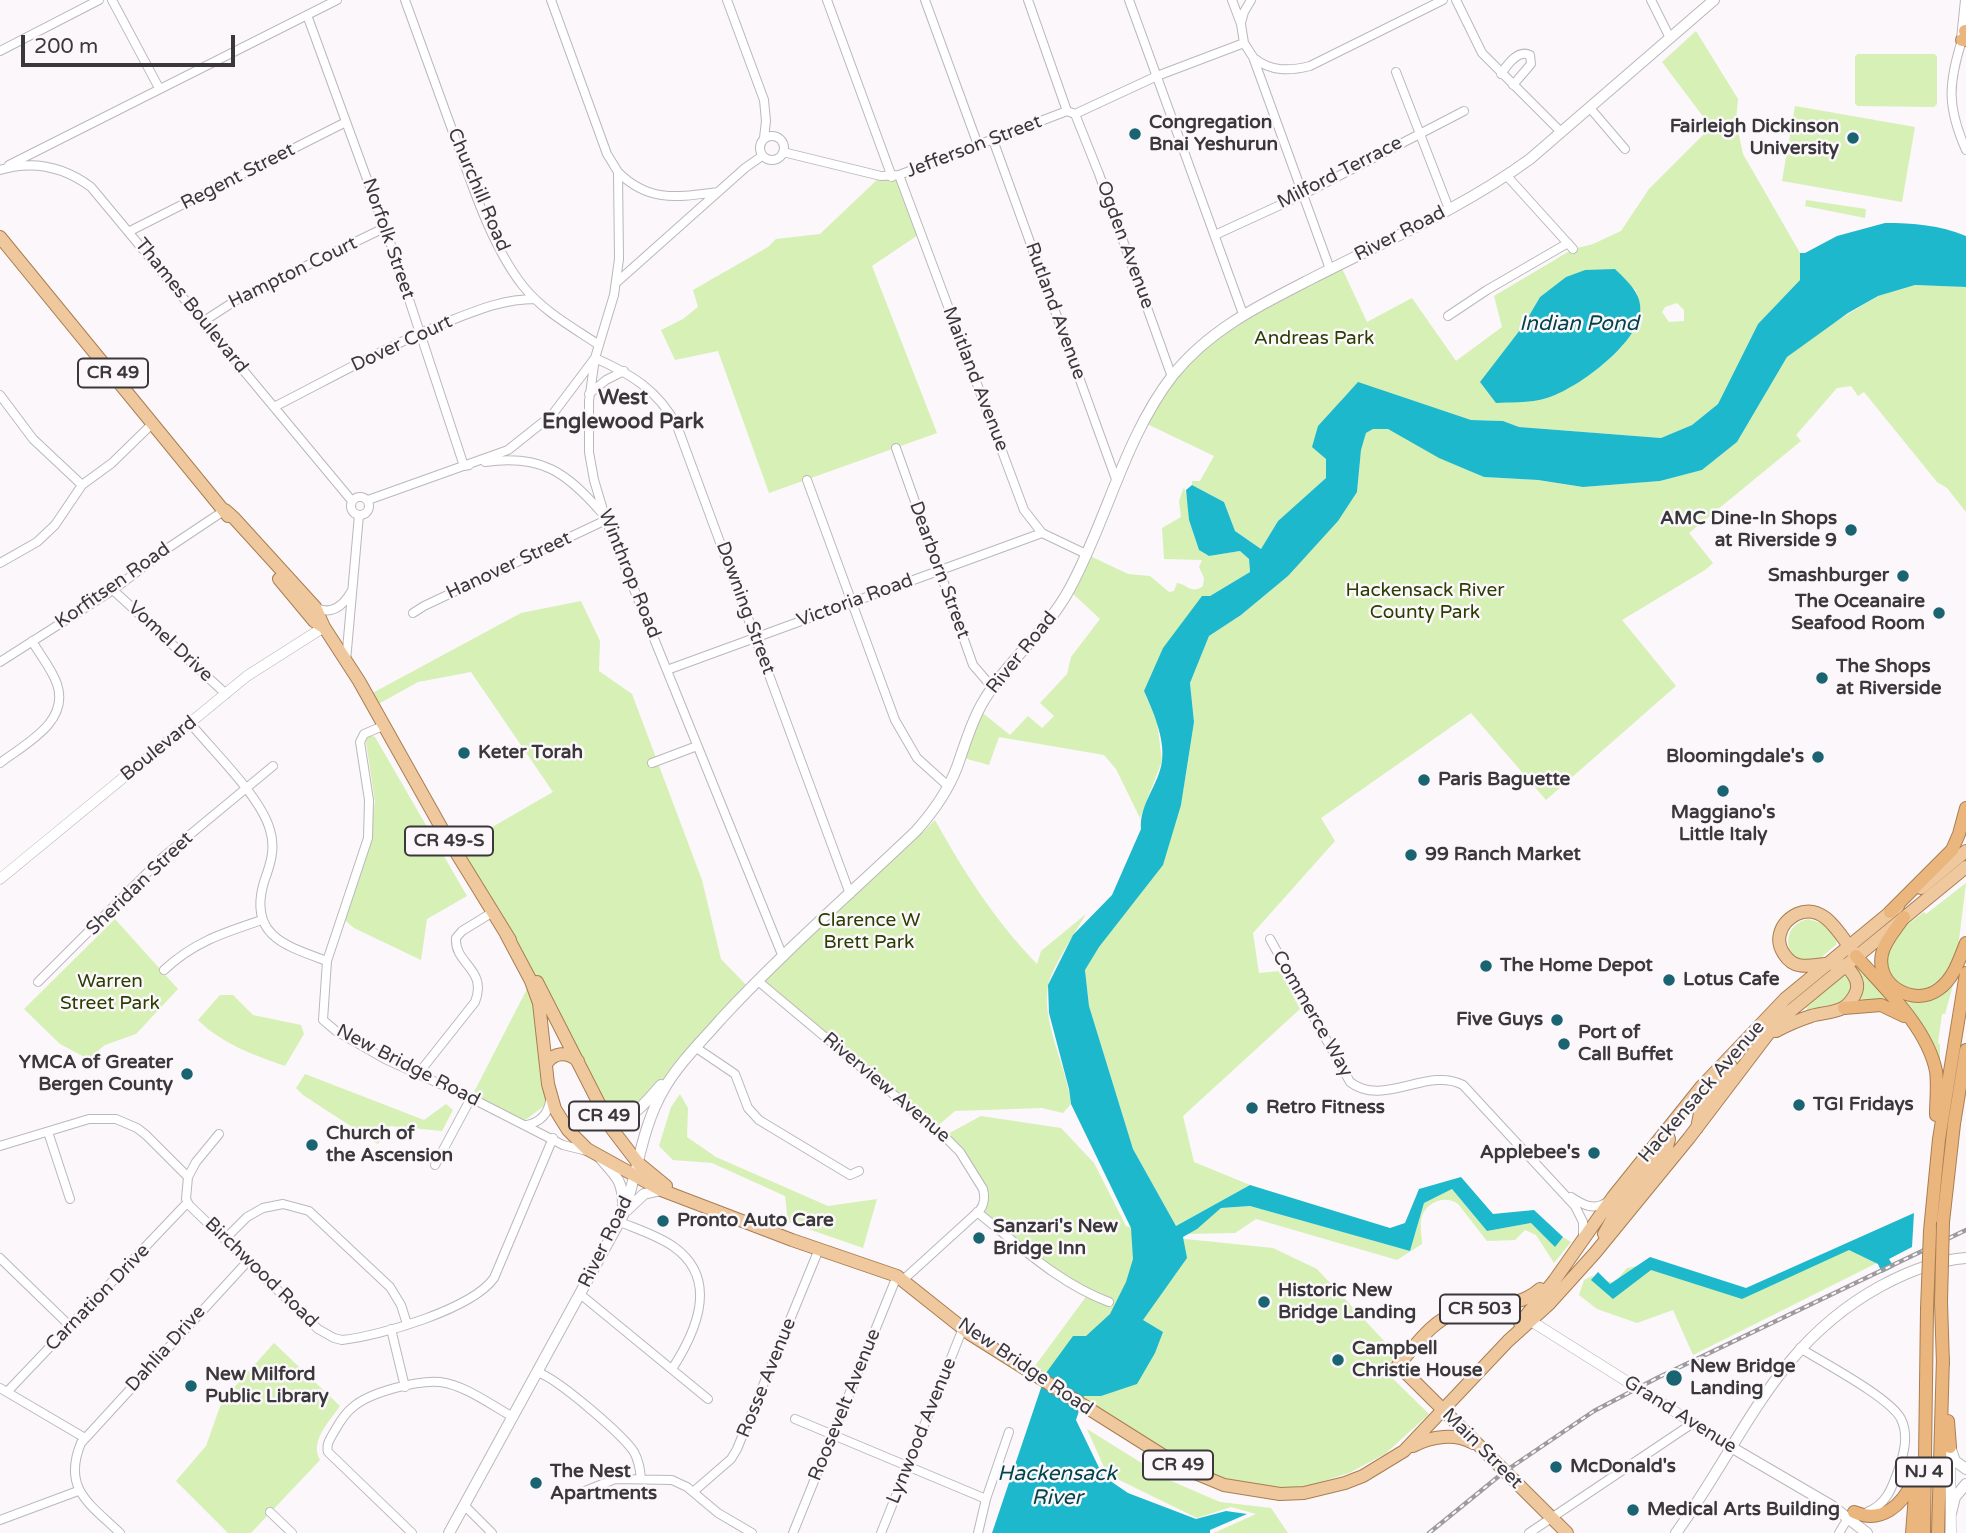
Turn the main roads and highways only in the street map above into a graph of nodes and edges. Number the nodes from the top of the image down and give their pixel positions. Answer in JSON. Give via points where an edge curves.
{"nodes":[{"id":1,"x":1714,"y":0,"type":"edge"},
{"id":2,"x":1966,"y":0,"type":"edge"},
{"id":3,"x":1965,"y":36,"type":"edge"},
{"id":4,"x":1,"y":241,"type":"edge"},
{"id":5,"x":225,"y":510,"type":"junction"},
{"id":6,"x":324,"y":627,"type":"junction"},
{"id":7,"x":383,"y":726,"type":"joint"},
{"id":8,"x":1966,"y":808,"type":"edge"},
{"id":9,"x":1966,"y":851,"type":"edge"},
{"id":10,"x":1966,"y":867,"type":"edge"},
{"id":11,"x":1890,"y":912,"type":"junction"},
{"id":12,"x":1904,"y":917,"type":"junction"},
{"id":13,"x":506,"y":934,"type":"junction"},
{"id":14,"x":1966,"y":943,"type":"edge"},
{"id":15,"x":1853,"y":951,"type":"junction"},
{"id":16,"x":1829,"y":962,"type":"junction"},
{"id":17,"x":1844,"y":965,"type":"junction"},
{"id":18,"x":1966,"y":973,"type":"edge"},
{"id":19,"x":1844,"y":1008,"type":"junction"},
{"id":20,"x":1910,"y":1020,"type":"junction"},
{"id":21,"x":1755,"y":1030,"type":"junction"},
{"id":22,"x":1769,"y":1034,"type":"junction"},
{"id":23,"x":1966,"y":1050,"type":"edge"},
{"id":24,"x":580,"y":1063,"type":"junction"},
{"id":25,"x":546,"y":1064,"type":"junction"},
{"id":26,"x":676,"y":1071,"type":"junction"},
{"id":27,"x":592,"y":1091,"type":"junction"},
{"id":28,"x":1697,"y":1128,"type":"junction"},
{"id":29,"x":1666,"y":1132,"type":"junction"},
{"id":30,"x":595,"y":1154,"type":"junction"},
{"id":31,"x":638,"y":1163,"type":"junction"},
{"id":32,"x":1936,"y":1164,"type":"junction"},
{"id":33,"x":635,"y":1177,"type":"junction"},
{"id":34,"x":661,"y":1190,"type":"junction"},
{"id":35,"x":681,"y":1196,"type":"junction"},
{"id":36,"x":621,"y":1218,"type":"junction"},
{"id":37,"x":1595,"y":1253,"type":"junction"},
{"id":38,"x":1966,"y":1258,"type":"edge"},
{"id":39,"x":1567,"y":1261,"type":"junction"},
{"id":40,"x":1508,"y":1341,"type":"junction"},
{"id":41,"x":1943,"y":1357,"type":"junction"},
{"id":42,"x":1443,"y":1410,"type":"junction"},
{"id":43,"x":1924,"y":1412,"type":"junction"},
{"id":44,"x":1478,"y":1446,"type":"junction"},
{"id":45,"x":1731,"y":1447,"type":"junction"},
{"id":46,"x":1950,"y":1447,"type":"joint"},
{"id":47,"x":1404,"y":1451,"type":"junction"},
{"id":48,"x":1917,"y":1460,"type":"junction"},
{"id":49,"x":1966,"y":1469,"type":"edge"},
{"id":50,"x":1966,"y":1484,"type":"edge"},
{"id":51,"x":1951,"y":1513,"type":"road end"},
{"id":52,"x":1851,"y":1515,"type":"junction"},
{"id":53,"x":449,"y":1533,"type":"edge"},
{"id":54,"x":1567,"y":1533,"type":"edge"},
{"id":55,"x":1676,"y":1533,"type":"edge"},
{"id":56,"x":1867,"y":1533,"type":"edge"},
{"id":57,"x":1912,"y":1533,"type":"edge"},
{"id":58,"x":1924,"y":1533,"type":"edge"},
{"id":59,"x":1938,"y":1533,"type":"edge"}],
"edges":[{"from":1,"to":26,"type":"main road","name":"River Road","via":[[1507,176],[1243,314],[1206,341],[1172,377],[1143,422],[1072,585],[992,687],[939,803],[916,831],[758,981]]},
{"from":2,"to":3,"type":"main road"},
{"from":4,"to":5,"type":"main road","number":"CR 49"},
{"from":5,"to":6,"type":"main road","number":"CR 49","via":[[315,607]]},
{"from":5,"to":6,"type":"main road","number":"CR 49","via":[[314,621]]},
{"from":6,"to":7,"type":"main road","number":"CR 49"},
{"from":7,"to":13,"type":"main road","number":"CR 49-S"},
{"from":8,"to":11,"type":"highway","via":[[1952,850]]},
{"from":9,"to":11,"type":"main road","name":"Hackensack Avenue","number":"CR 503"},
{"from":10,"to":12,"type":"main road","name":"Hackensack Avenue","number":"CR 503"},
{"from":11,"to":15,"type":"main road","name":"Hackensack Avenue","number":"CR 503"},
{"from":12,"to":14,"type":"highway","via":[[1884,947],[1881,961],[1886,978],[1902,993],[1922,996],[1940,989],[1955,970]]},
{"from":12,"to":15,"type":"main road","name":"Hackensack Avenue","number":"CR 503"},
{"from":13,"to":24,"type":"main road","number":"CR 49-S"},
{"from":13,"to":25,"type":"main road","number":"CR 49-S","via":[[539,1003]]},
{"from":15,"to":16,"type":"main road","name":"Hackensack Avenue","number":"CR 503"},
{"from":15,"to":16,"type":"main road","via":[[1817,912],[1791,917],[1779,943],[1788,960],[1798,967]]},
{"from":15,"to":17,"type":"main road","name":"Hackensack Avenue","number":"CR 503"},
{"from":15,"to":20,"type":"highway"},
{"from":16,"to":17,"type":"main road"},
{"from":16,"to":21,"type":"main road","name":"Hackensack Avenue","number":"CR 503"},
{"from":17,"to":19,"type":"main road","via":[[1857,989]]},
{"from":17,"to":22,"type":"main road","name":"Hackensack Avenue","number":"CR 503"},
{"from":18,"to":32,"type":"highway","number":"NJ 4"},
{"from":19,"to":20,"type":"highway","via":[[1881,1005]]},
{"from":19,"to":22,"type":"main road"},
{"from":20,"to":32,"type":"highway","via":[[1928,1047],[1936,1071]]},
{"from":21,"to":28,"type":"main road","via":[[1702,1103]]},
{"from":21,"to":29,"type":"main road","name":"Hackensack Avenue","number":"CR 503"},
{"from":22,"to":28,"type":"main road","name":"Hackensack Avenue","number":"CR 503"},
{"from":23,"to":41,"type":"highway","number":"NJ 4","bridge":true,"via":[[1943,1222]]},
{"from":24,"to":25,"type":"main road","via":[[571,1055],[560,1054]]},
{"from":24,"to":27,"type":"main road","number":"CR 49"},
{"from":25,"to":30,"type":"main road","number":"CR 49","via":[[551,1098],[568,1130]]},
{"from":26,"to":27,"type":"main road","via":[[629,1117],[607,1113]]},
{"from":26,"to":31,"type":"main road","name":"River Road","via":[[649,1119]]},
{"from":27,"to":31,"type":"main road","number":"CR 49","via":[[612,1129]]},
{"from":28,"to":29,"type":"main road"},
{"from":28,"to":37,"type":"main road","name":"Hackensack Avenue","number":"CR 503"},
{"from":29,"to":37,"type":"main road","via":[[1667,1147],[1617,1210]]},
{"from":29,"to":39,"type":"main road","name":"Hackensack Avenue","number":"CR 503"},
{"from":30,"to":33,"type":"main road","name":"New Bridge Road","number":"CR 49"},
{"from":30,"to":36,"type":"main road","via":[[620,1180]]},
{"from":31,"to":33,"type":"main road","name":"River Road"},
{"from":31,"to":35,"type":"main road","number":"CR 49"},
{"from":32,"to":43,"type":"highway","number":"NJ 4","bridge":true},
{"from":33,"to":34,"type":"main road","name":"New Bridge Road","number":"CR 49"},
{"from":33,"to":36,"type":"main road","name":"River Road"},
{"from":34,"to":35,"type":"main road","name":"New Bridge Road","number":"CR 49"},
{"from":34,"to":36,"type":"main road","via":[[639,1198]]},
{"from":35,"to":47,"type":"main road","name":"New Bridge Road","number":"CR 49","via":[[900,1278],[963,1328],[1034,1375],[1183,1468],[1224,1486],[1280,1494],[1328,1488],[1363,1476]]},
{"from":36,"to":53,"type":"main road","name":"River Road"},
{"from":37,"to":40,"type":"main road","name":"Hackensack Avenue","number":"CR 503"},
{"from":38,"to":45,"type":"main road","via":[[1948,1259],[1891,1281],[1843,1311],[1800,1348],[1768,1387]]},
{"from":39,"to":40,"type":"main road","name":"Hackensack Avenue"},
{"from":39,"to":42,"type":"main road","name":"Main Street","number":"CR 503","via":[[1526,1300],[1455,1313],[1440,1321],[1398,1365]]},
{"from":40,"to":42,"type":"main road","name":"Hackensack Avenue","number":"CR 503"},
{"from":41,"to":46,"type":"highway"},
{"from":41,"to":59,"type":"highway","number":"NJ 4"},
{"from":42,"to":44,"type":"main road","name":"Main Street","number":"CR 503"},
{"from":42,"to":47,"type":"main road","name":"New Bridge Road","number":"CR 49"},
{"from":43,"to":48,"type":"highway","via":[[1918,1419]]},
{"from":43,"to":58,"type":"highway","number":"NJ 4"},
{"from":44,"to":47,"type":"main road","via":[[1464,1438],[1438,1437]]},
{"from":44,"to":54,"type":"main road","name":"Main Street","number":"CR 503"},
{"from":45,"to":52,"type":"main road","name":"Grand Avenue"},
{"from":45,"to":55,"type":"main road"},
{"from":46,"to":49,"type":"main road","via":[[1956,1463]]},
{"from":48,"to":52,"type":"highway","via":[[1913,1483],[1895,1507],[1873,1517]]},
{"from":48,"to":57,"type":"highway"},
{"from":50,"to":51,"type":"main road","via":[[1955,1497]]},
{"from":52,"to":56,"type":"main road","name":"Grand Avenue"}]}
